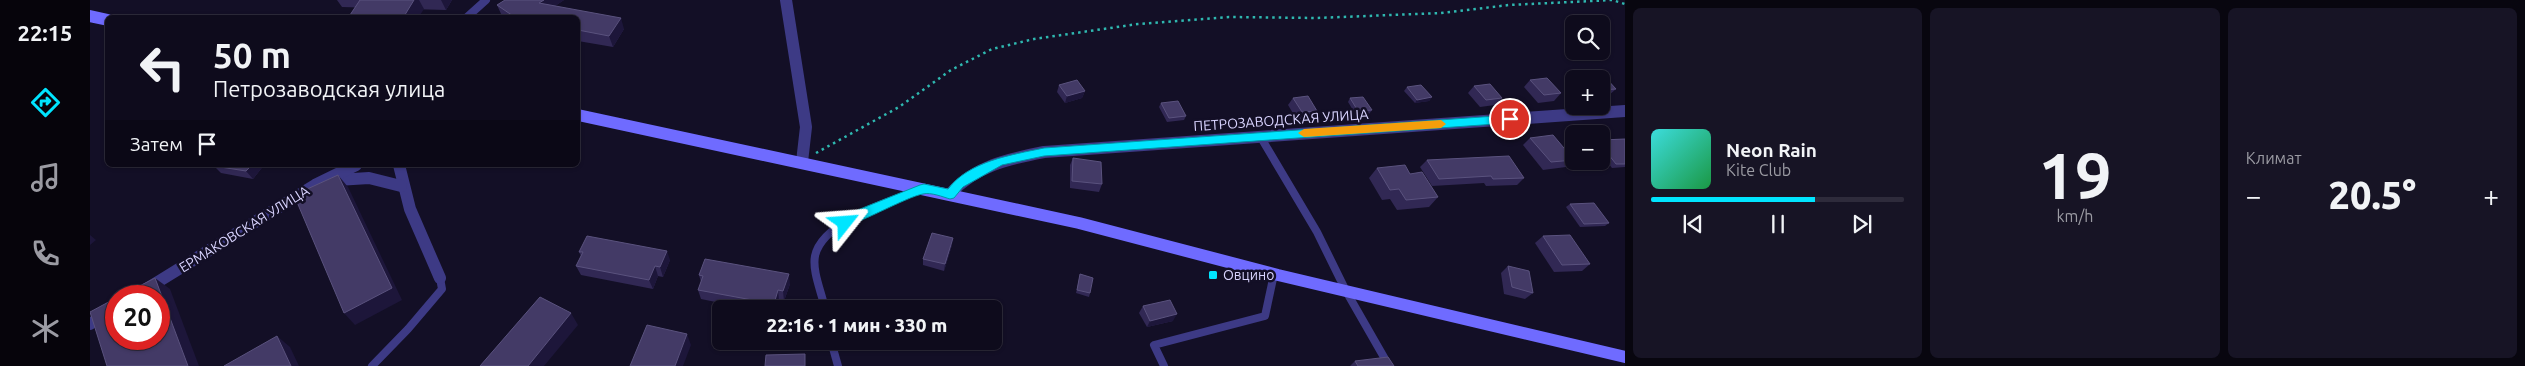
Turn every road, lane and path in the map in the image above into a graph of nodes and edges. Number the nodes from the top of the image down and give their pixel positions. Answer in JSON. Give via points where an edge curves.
{"nodes":[{"id":1,"x":486,"y":0,"type":"edge"},
{"id":2,"x":786,"y":0,"type":"edge"},
{"id":3,"x":1625,"y":4,"type":"edge"},
{"id":4,"x":469,"y":15,"type":"edge"},
{"id":5,"x":90,"y":16,"type":"edge"},
{"id":6,"x":105,"y":19,"type":"edge"},
{"id":7,"x":1625,"y":111,"type":"edge"},
{"id":8,"x":580,"y":115,"type":"edge"},
{"id":9,"x":1260,"y":136,"type":"junction"},
{"id":10,"x":802,"y":162,"type":"junction"},
{"id":11,"x":352,"y":167,"type":"edge"},
{"id":12,"x":399,"y":167,"type":"edge"},
{"id":13,"x":315,"y":185,"type":"junction"},
{"id":14,"x":401,"y":186,"type":"junction"},
{"id":15,"x":924,"y":189,"type":"junction"},
{"id":16,"x":950,"y":194,"type":"junction"},
{"id":17,"x":1274,"y":274,"type":"junction"},
{"id":18,"x":440,"y":278,"type":"joint"},
{"id":19,"x":152,"y":285,"type":"edge"},
{"id":20,"x":1346,"y":291,"type":"junction"},
{"id":21,"x":823,"y":300,"type":"edge"},
{"id":22,"x":105,"y":315,"type":"edge"},
{"id":23,"x":90,"y":324,"type":"edge"},
{"id":24,"x":834,"y":350,"type":"edge"},
{"id":25,"x":1625,"y":356,"type":"edge"},
{"id":26,"x":372,"y":366,"type":"edge"},
{"id":27,"x":838,"y":366,"type":"edge"},
{"id":28,"x":1164,"y":366,"type":"edge"},
{"id":29,"x":1389,"y":366,"type":"edge"}],
"edges":[{"from":1,"to":4,"type":"lane"},
{"from":2,"to":10,"type":"street","via":[[806,127]]},
{"from":3,"to":10,"type":"path","via":[[1612,0],[1509,5],[1441,13],[1317,18],[1229,17],[1138,24],[1034,39],[992,50],[951,70],[899,107]]},
{"from":5,"to":6,"type":"main road"},
{"from":7,"to":9,"type":"street","name":"ПЕТРОЗАВОДСКАЯ УЛИЦА"},
{"from":8,"to":10,"type":"main road"},
{"from":9,"to":16,"type":"street","name":"ПЕТРОЗАВОДСКАЯ УЛИЦА","via":[[1044,152],[999,161],[958,184]]},
{"from":9,"to":20,"type":"lane"},
{"from":10,"to":15,"type":"main road"},
{"from":11,"to":13,"type":"street","name":"ЕРМАКОВСКАЯ УЛИЦА"},
{"from":12,"to":14,"type":"street"},
{"from":13,"to":14,"type":"street","via":[[354,176],[373,177]]},
{"from":13,"to":19,"type":"street","name":"ЕРМАКОВСКАЯ УЛИЦА"},
{"from":14,"to":18,"type":"street"},
{"from":15,"to":16,"type":"main road"},
{"from":15,"to":21,"type":"lane","via":[[859,215],[831,232],[818,245],[815,256]]},
{"from":16,"to":17,"type":"main road","via":[[1078,223]]},
{"from":17,"to":20,"type":"main road"},
{"from":17,"to":28,"type":"lane","via":[[1265,316],[1154,345]]},
{"from":18,"to":26,"type":"lane","via":[[442,289],[398,342]]},
{"from":20,"to":25,"type":"main road"},
{"from":20,"to":29,"type":"lane"},
{"from":22,"to":23,"type":"street"},
{"from":24,"to":27,"type":"lane"}]}
